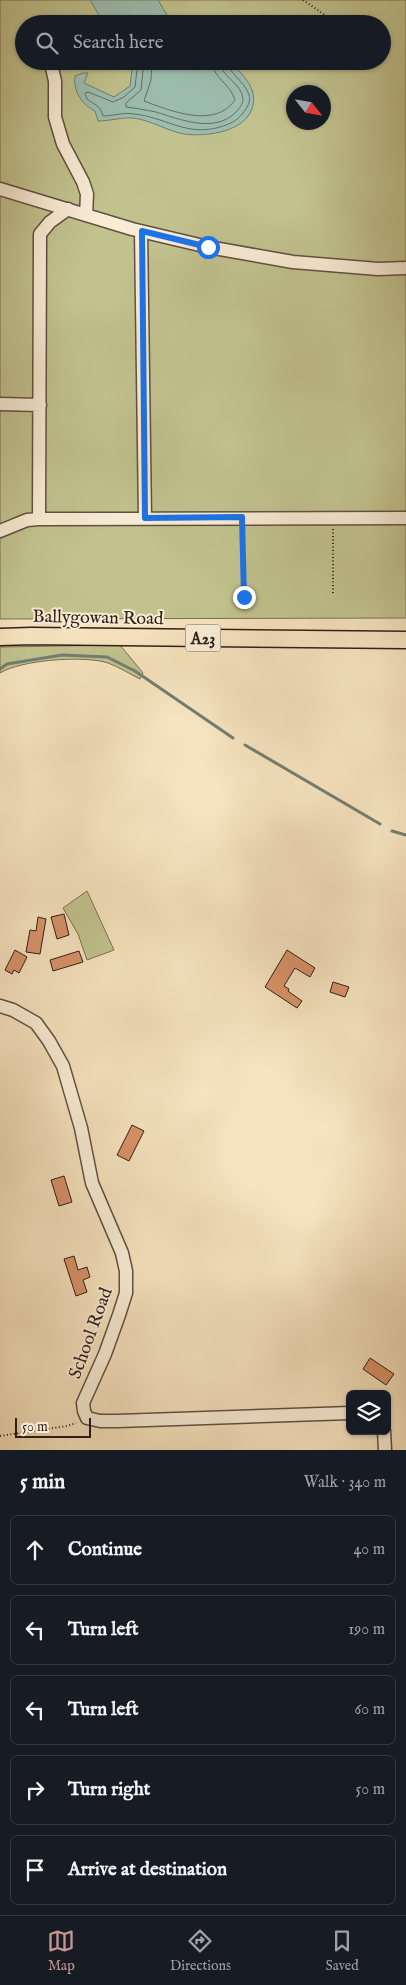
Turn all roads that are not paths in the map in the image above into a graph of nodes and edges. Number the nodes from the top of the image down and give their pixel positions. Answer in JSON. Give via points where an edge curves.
{"nodes":[{"id":1,"x":52,"y":70,"type":"edge"},
{"id":2,"x":0,"y":189,"type":"edge"},
{"id":3,"x":68,"y":209,"type":"junction"},
{"id":4,"x":86,"y":215,"type":"junction"},
{"id":5,"x":142,"y":231,"type":"junction"},
{"id":6,"x":406,"y":268,"type":"edge"},
{"id":7,"x":0,"y":404,"type":"edge"},
{"id":8,"x":40,"y":405,"type":"junction"},
{"id":9,"x":145,"y":518,"type":"junction"},
{"id":10,"x":406,"y":518,"type":"edge"},
{"id":11,"x":39,"y":519,"type":"junction"},
{"id":12,"x":0,"y":531,"type":"edge"},
{"id":13,"x":0,"y":637,"type":"edge"},
{"id":14,"x":406,"y":640,"type":"edge"},
{"id":15,"x":0,"y":1006,"type":"edge"},
{"id":16,"x":346,"y":1413,"type":"edge"},
{"id":17,"x":384,"y":1435,"type":"edge"},
{"id":18,"x":385,"y":1450,"type":"edge"}],
"edges":[{"from":1,"to":4,"type":"street","via":[[55,117],[63,144],[87,194]]},
{"from":2,"to":3,"type":"street"},
{"from":3,"to":4,"type":"street"},
{"from":3,"to":8,"type":"street","via":[[40,234]]},
{"from":4,"to":5,"type":"street"},
{"from":5,"to":6,"type":"street","via":[[293,262]]},
{"from":5,"to":9,"type":"street"},
{"from":7,"to":8,"type":"street"},
{"from":8,"to":11,"type":"street"},
{"from":9,"to":10,"type":"street"},
{"from":9,"to":11,"type":"street"},
{"from":11,"to":12,"type":"street","via":[[27,520]]},
{"from":13,"to":14,"type":"main road","name":"Ballygowan Road","number":"A23"},
{"from":15,"to":16,"type":"street","name":"School Road","via":[[36,1022],[63,1066],[81,1128],[92,1183],[122,1253],[126,1271],[126,1293],[119,1315],[83,1403],[87,1418],[118,1422]]},
{"from":17,"to":18,"type":"street"}]}
